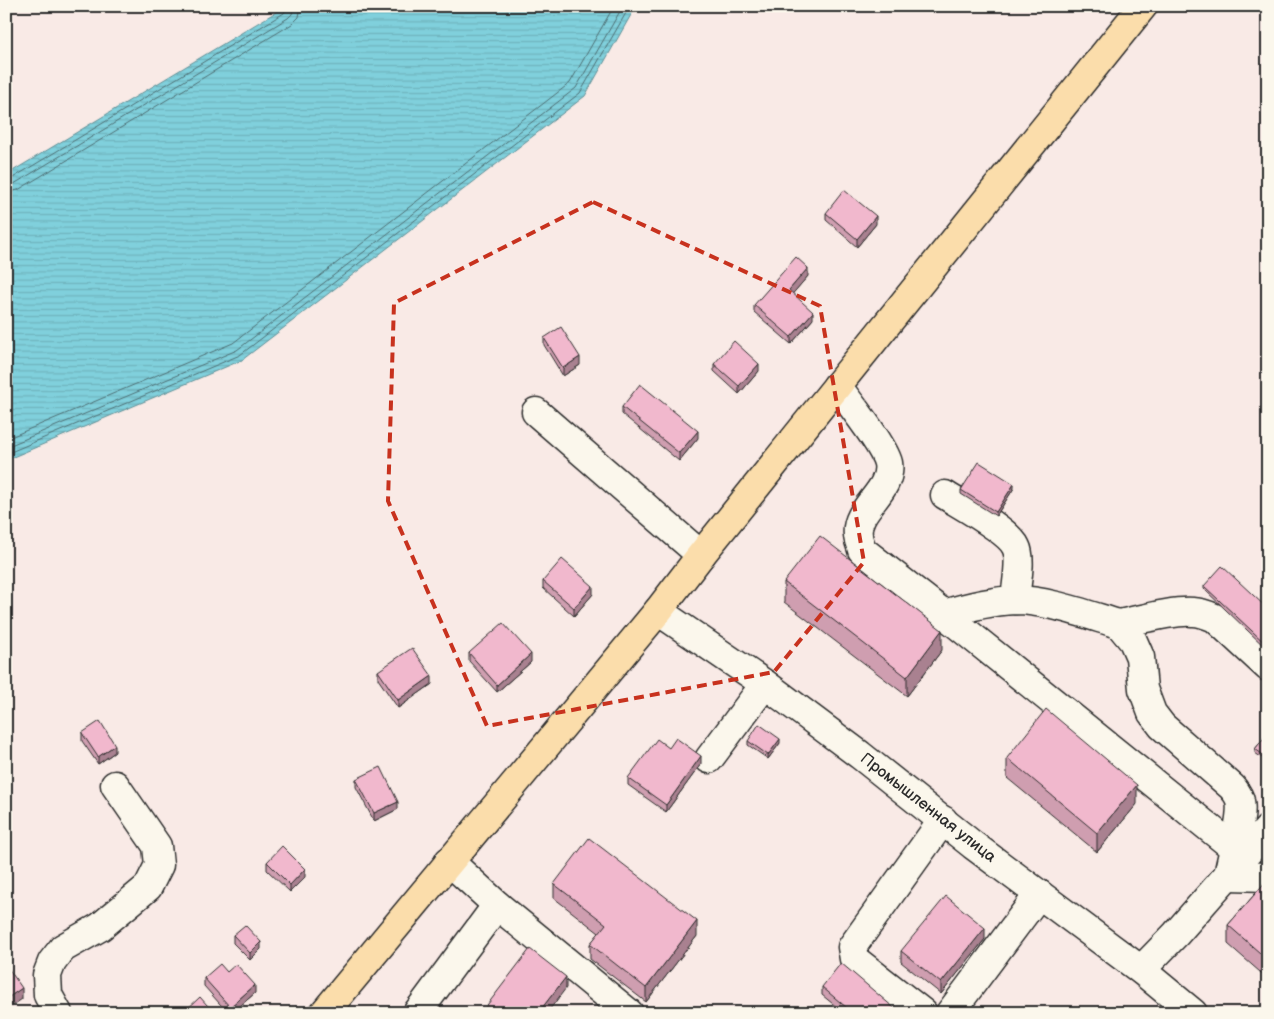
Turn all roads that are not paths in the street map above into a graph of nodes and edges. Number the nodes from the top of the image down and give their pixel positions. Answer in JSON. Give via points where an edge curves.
{"nodes":[{"id":1,"x":1143,"y":6,"type":"edge"},
{"id":2,"x":837,"y":386,"type":"junction"},
{"id":3,"x":536,"y":412,"type":"dead end"},
{"id":4,"x":945,"y":495,"type":"dead end"},
{"id":5,"x":701,"y":555,"type":"junction"},
{"id":6,"x":1014,"y":600,"type":"junction"},
{"id":7,"x":658,"y":611,"type":"junction"},
{"id":8,"x":944,"y":614,"type":"junction"},
{"id":9,"x":1119,"y":624,"type":"junction"},
{"id":10,"x":1268,"y":667,"type":"edge"},
{"id":11,"x":765,"y":684,"type":"junction"},
{"id":12,"x":709,"y":759,"type":"dead end"},
{"id":13,"x":115,"y":785,"type":"dead end"},
{"id":14,"x":943,"y":820,"type":"junction"},
{"id":15,"x":1268,"y":830,"type":"edge"},
{"id":16,"x":1233,"y":847,"type":"junction"},
{"id":17,"x":449,"y":861,"type":"junction"},
{"id":18,"x":1228,"y":876,"type":"junction"},
{"id":19,"x":1268,"y":877,"type":"edge"},
{"id":20,"x":1039,"y":894,"type":"junction"},
{"id":21,"x":497,"y":905,"type":"junction"},
{"id":22,"x":1141,"y":970,"type":"junction"},
{"id":23,"x":58,"y":1013,"type":"edge"},
{"id":24,"x":324,"y":1013,"type":"edge"},
{"id":25,"x":417,"y":1013,"type":"edge"},
{"id":26,"x":629,"y":1013,"type":"edge"},
{"id":27,"x":923,"y":1013,"type":"edge"},
{"id":28,"x":950,"y":1013,"type":"edge"},
{"id":29,"x":1193,"y":1013,"type":"edge"}],
"edges":[{"from":1,"to":2,"type":"main road"},
{"from":2,"to":5,"type":"main road"},
{"from":2,"to":8,"type":"lane","via":[[883,450],[888,463],[882,489],[860,519],[857,535],[862,550]]},
{"from":3,"to":5,"type":"lane"},
{"from":4,"to":6,"type":"lane","via":[[1010,537],[1017,548],[1019,563]]},
{"from":5,"to":7,"type":"main road"},
{"from":6,"to":8,"type":"lane","via":[[983,603]]},
{"from":6,"to":9,"type":"lane","via":[[1036,602]]},
{"from":7,"to":11,"type":"lane","name":"Промышленная улица"},
{"from":7,"to":17,"type":"main road"},
{"from":8,"to":16,"type":"lane"},
{"from":9,"to":10,"type":"lane","via":[[1180,612],[1205,614],[1215,618]]},
{"from":9,"to":16,"type":"lane","via":[[1134,641],[1140,657],[1143,689],[1152,713],[1162,726],[1237,794],[1241,814]]},
{"from":11,"to":12,"type":"lane"},
{"from":11,"to":14,"type":"lane","name":"Промышленная улица"},
{"from":13,"to":23,"type":"lane","via":[[157,846],[159,865],[148,887],[100,927],[63,948],[52,962],[47,975],[48,995]]},
{"from":14,"to":20,"type":"lane","name":"Промышленная улица"},
{"from":14,"to":27,"type":"lane","via":[[852,947],[854,959]]},
{"from":15,"to":18,"type":"lane"},
{"from":16,"to":18,"type":"lane"},
{"from":17,"to":21,"type":"lane"},
{"from":17,"to":24,"type":"main road"},
{"from":18,"to":19,"type":"lane"},
{"from":18,"to":22,"type":"lane"},
{"from":20,"to":22,"type":"lane","name":"Промышленная улица"},
{"from":20,"to":28,"type":"lane"},
{"from":21,"to":25,"type":"lane"},
{"from":21,"to":26,"type":"lane"},
{"from":22,"to":29,"type":"lane","name":"Промышленная улица"}]}
